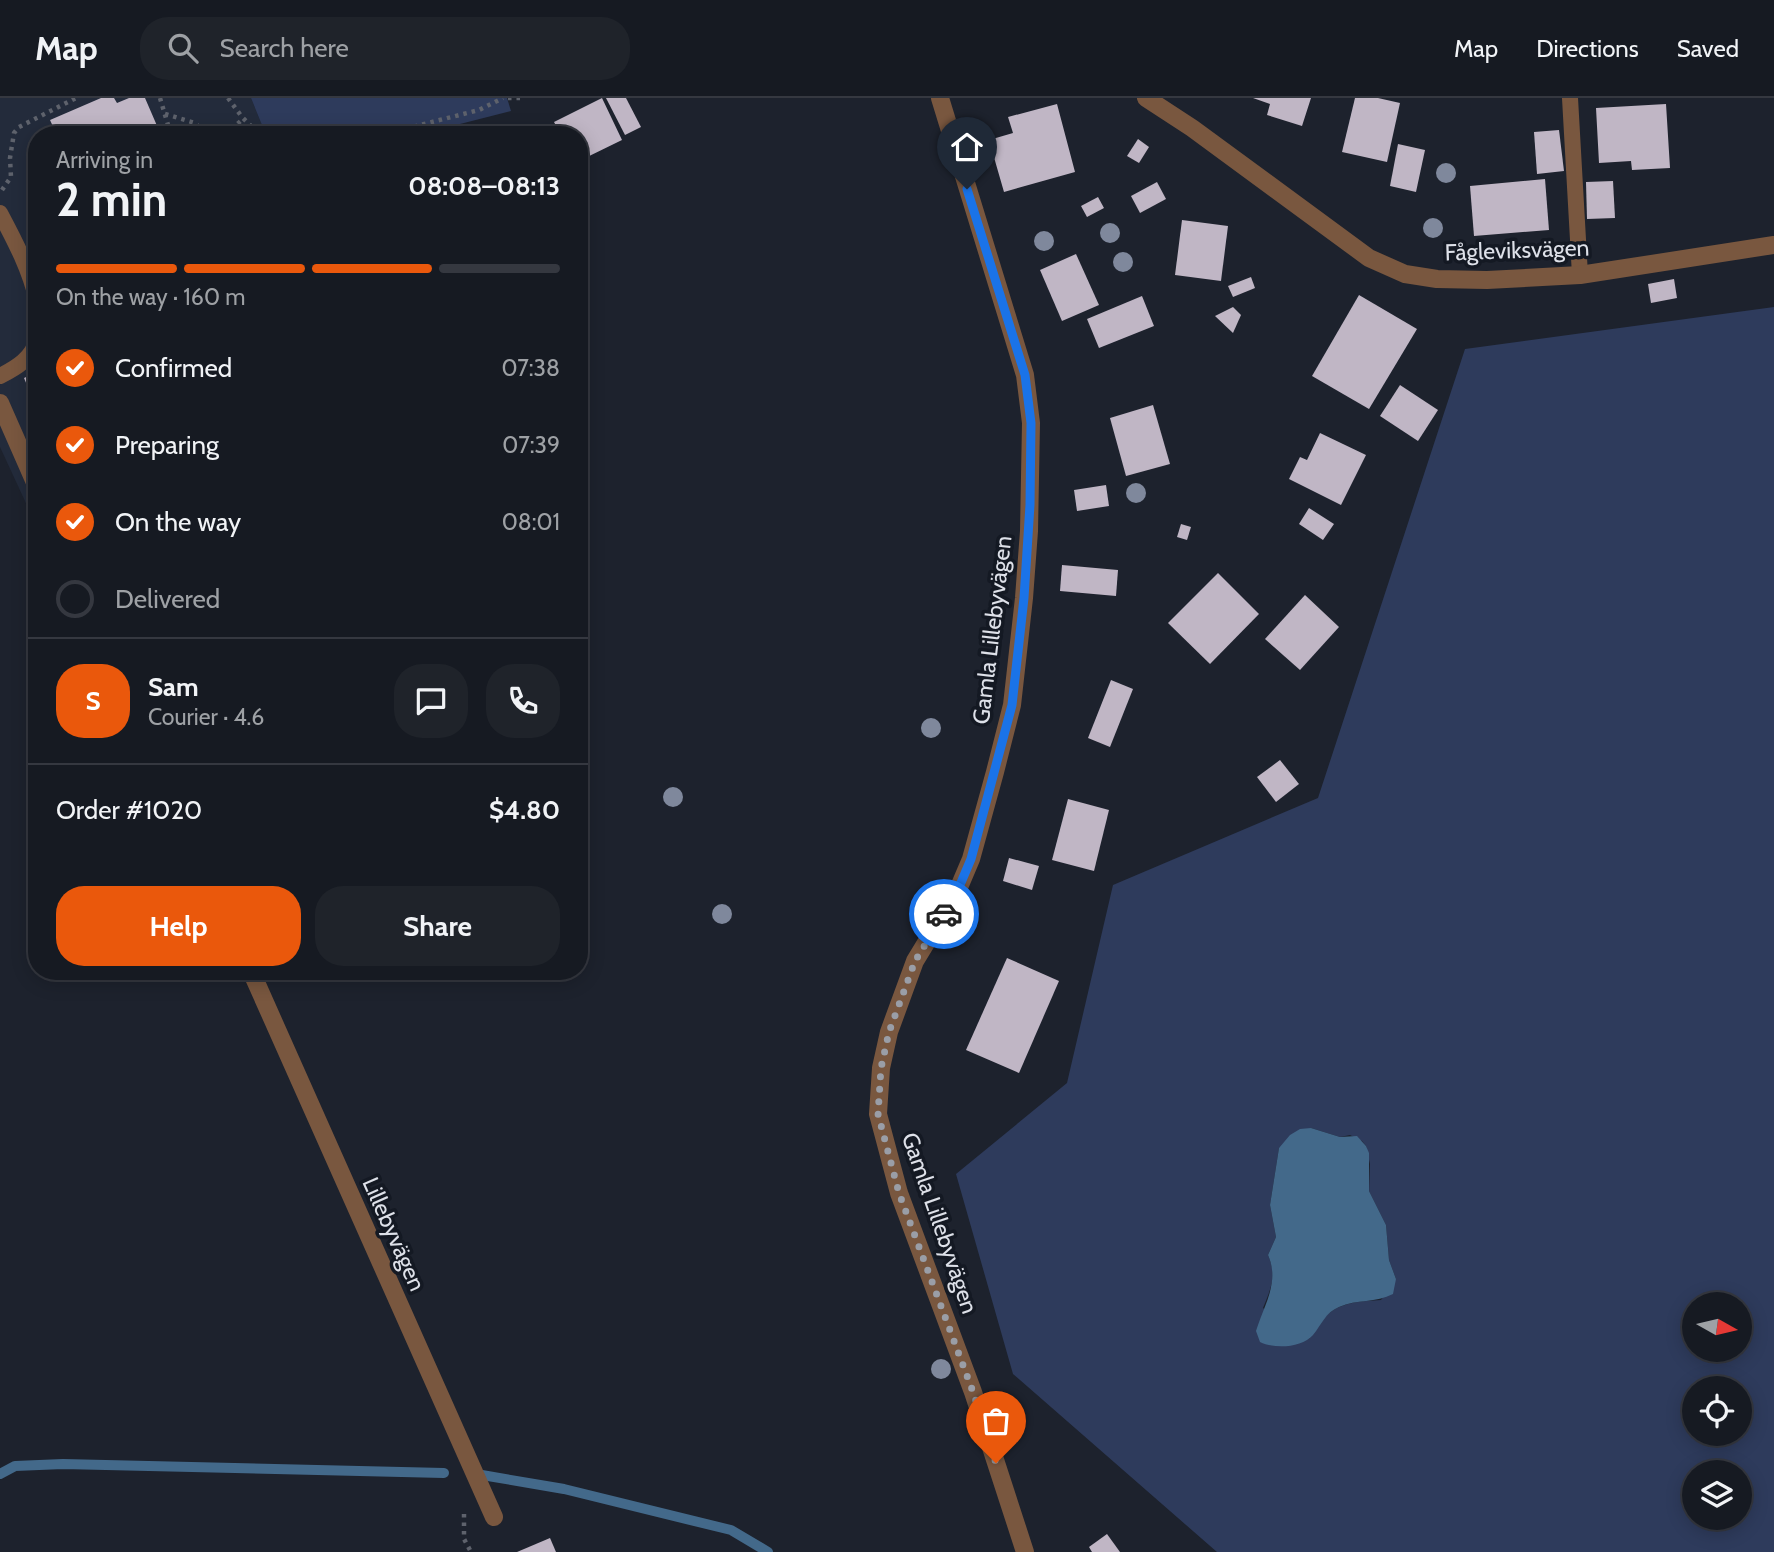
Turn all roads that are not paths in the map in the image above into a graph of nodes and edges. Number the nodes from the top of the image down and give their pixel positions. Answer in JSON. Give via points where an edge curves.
{"nodes":[{"id":1,"x":940,"y":98,"type":"edge"},
{"id":2,"x":1146,"y":98,"type":"edge"},
{"id":3,"x":1570,"y":98,"type":"edge"},
{"id":4,"x":0,"y":213,"type":"edge"},
{"id":5,"x":1774,"y":245,"type":"edge"},
{"id":6,"x":28,"y":273,"type":"edge"},
{"id":7,"x":1580,"y":275,"type":"junction"},
{"id":8,"x":28,"y":355,"type":"edge"},
{"id":9,"x":0,"y":376,"type":"edge"},
{"id":10,"x":0,"y":403,"type":"edge"},
{"id":11,"x":28,"y":466,"type":"edge"},
{"id":12,"x":255,"y":980,"type":"edge"},
{"id":13,"x":494,"y":1517,"type":"dead end"},
{"id":14,"x":1026,"y":1552,"type":"edge"}],
"edges":[{"from":1,"to":14,"type":"street","name":"Gamla Lillebyvägen","via":[[1025,375],[1031,423],[1029,531],[1012,705],[995,772],[971,859],[957,892],[915,961],[889,1032],[878,1114],[899,1193]]},
{"from":2,"to":7,"type":"street","name":"Fågleviksvägen","via":[[1369,258],[1405,274],[1487,280]]},
{"from":3,"to":7,"type":"lane"},
{"from":4,"to":6,"type":"lane"},
{"from":5,"to":7,"type":"street","name":"Fågleviksvägen"},
{"from":8,"to":9,"type":"lane"},
{"from":10,"to":11,"type":"street"},
{"from":12,"to":13,"type":"street","name":"Lillebyvägen"}]}
